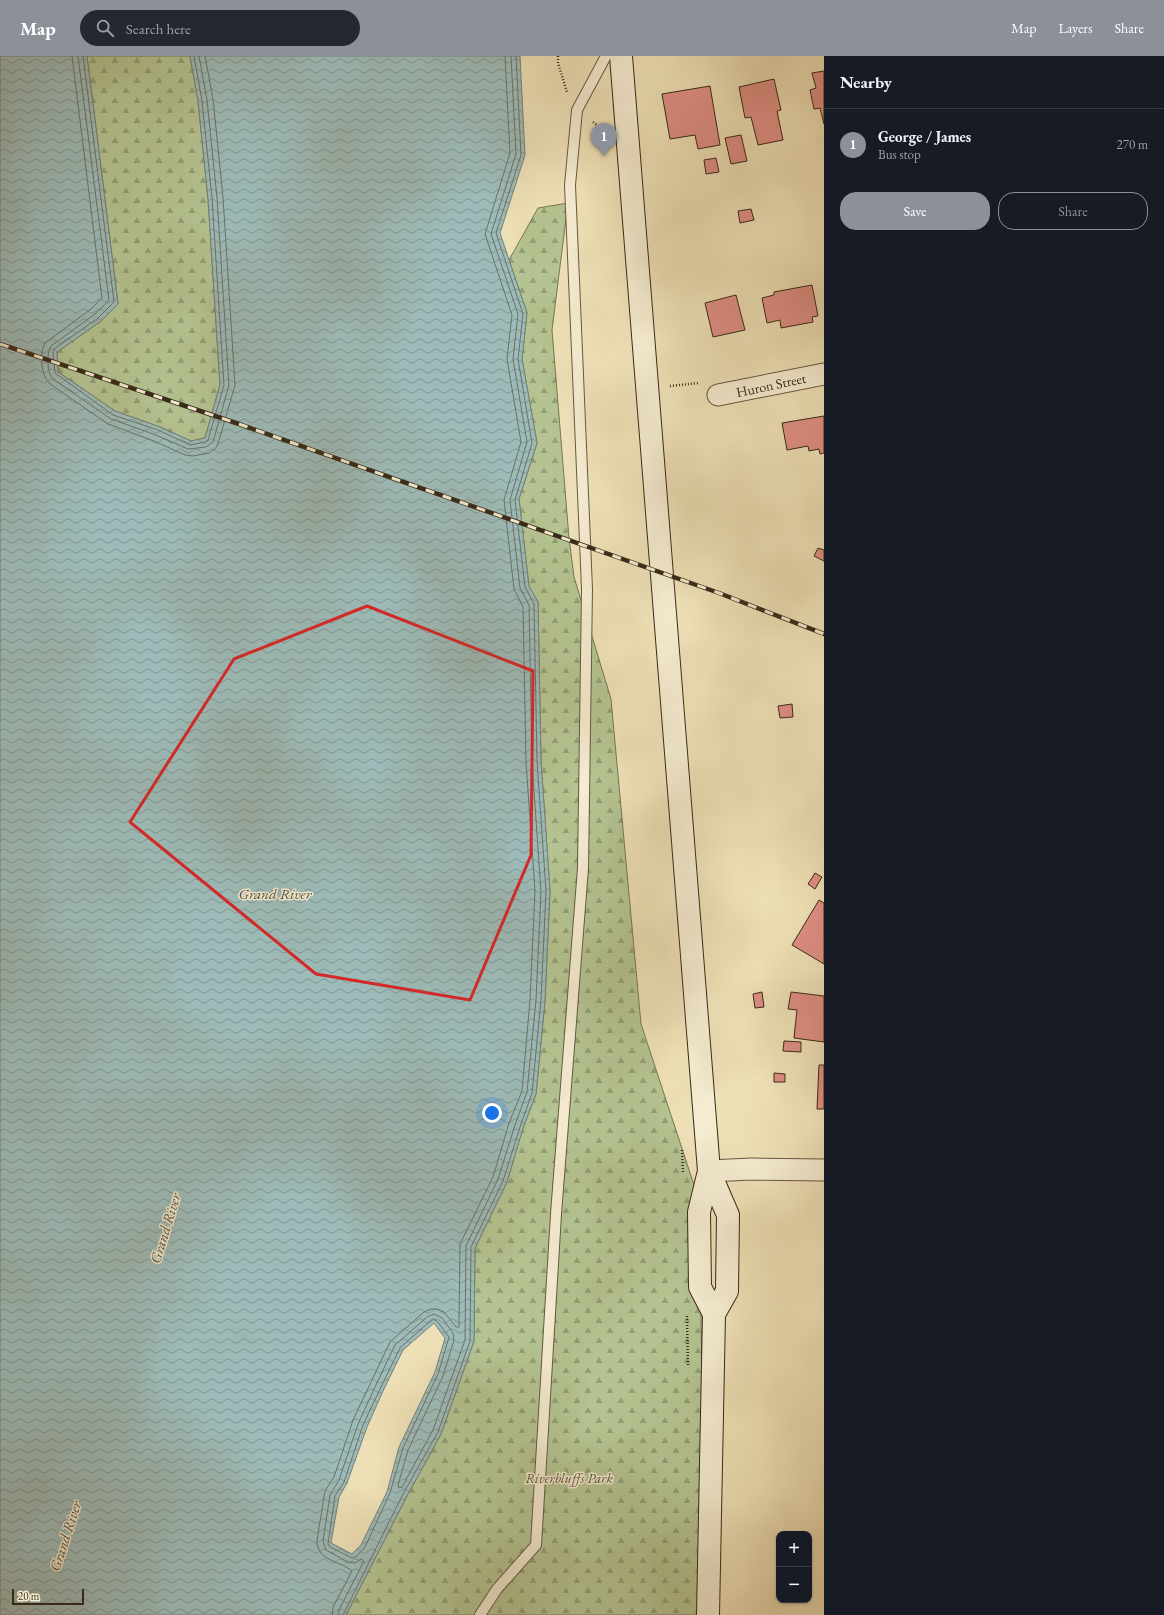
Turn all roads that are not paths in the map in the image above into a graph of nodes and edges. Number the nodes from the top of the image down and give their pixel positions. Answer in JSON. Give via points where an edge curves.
{"nodes":[{"id":1,"x":606,"y":56,"type":"edge"},
{"id":2,"x":620,"y":56,"type":"edge"},
{"id":3,"x":824,"y":374,"type":"edge"},
{"id":4,"x":712,"y":389,"type":"road end"},
{"id":5,"x":824,"y":1170,"type":"edge"},
{"id":6,"x":709,"y":1171,"type":"junction"},
{"id":7,"x":714,"y":1314,"type":"junction"},
{"id":8,"x":480,"y":1615,"type":"edge"},
{"id":9,"x":708,"y":1615,"type":"edge"}],
"edges":[{"from":1,"to":8,"type":"lane","via":[[577,110],[570,185],[587,589],[583,868],[556,1214],[536,1545],[497,1589]]},
{"from":2,"to":6,"type":"main road"},
{"from":3,"to":4,"type":"street","name":"Huron Street"},
{"from":5,"to":6,"type":"street"},
{"from":6,"to":7,"type":"main road","via":[[699,1212],[700,1287]]},
{"from":6,"to":7,"type":"main road","via":[[728,1215],[727,1291]]},
{"from":7,"to":9,"type":"main road"}]}
